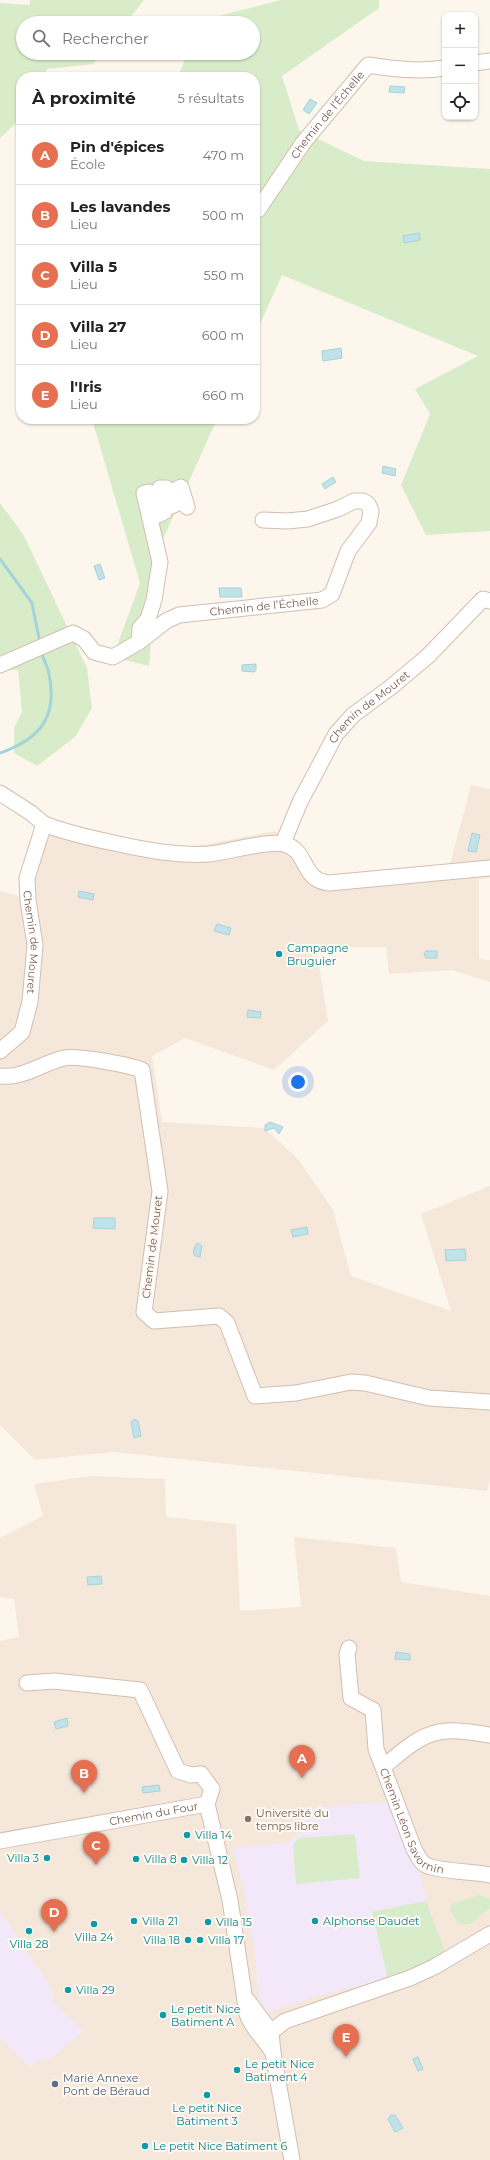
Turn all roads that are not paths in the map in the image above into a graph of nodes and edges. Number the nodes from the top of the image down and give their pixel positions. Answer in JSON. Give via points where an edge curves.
{"nodes":[{"id":1,"x":490,"y":60,"type":"edge"},
{"id":2,"x":478,"y":62,"type":"edge"},
{"id":3,"x":442,"y":68,"type":"edge"},
{"id":4,"x":260,"y":207,"type":"edge"},
{"id":5,"x":187,"y":507,"type":"dead end"},
{"id":6,"x":263,"y":520,"type":"dead end"},
{"id":7,"x":490,"y":601,"type":"edge"},
{"id":8,"x":139,"y":642,"type":"junction"},
{"id":9,"x":0,"y":665,"type":"edge"},
{"id":10,"x":0,"y":793,"type":"edge"},
{"id":11,"x":44,"y":824,"type":"junction"},
{"id":12,"x":283,"y":843,"type":"junction"},
{"id":13,"x":490,"y":868,"type":"edge"},
{"id":14,"x":0,"y":1051,"type":"edge"},
{"id":15,"x":0,"y":1076,"type":"edge"},
{"id":16,"x":490,"y":1402,"type":"edge"},
{"id":17,"x":349,"y":1648,"type":"dead end"},
{"id":18,"x":26,"y":1683,"type":"dead end"},
{"id":19,"x":490,"y":1735,"type":"edge"},
{"id":20,"x":383,"y":1767,"type":"junction"},
{"id":21,"x":207,"y":1804,"type":"junction"},
{"id":22,"x":0,"y":1841,"type":"edge"},
{"id":23,"x":490,"y":1875,"type":"edge"},
{"id":24,"x":490,"y":1934,"type":"edge"},
{"id":25,"x":490,"y":1945,"type":"edge"},
{"id":26,"x":434,"y":1967,"type":"junction"},
{"id":27,"x":263,"y":2027,"type":"junction"},
{"id":28,"x":292,"y":2160,"type":"edge"}],
"edges":[{"from":1,"to":2,"type":"street"},
{"from":3,"to":4,"type":"street","name":"Chemin de l’Échelle","via":[[399,69],[368,65],[303,143]]},
{"from":5,"to":8,"type":"street","via":[[181,487],[175,490],[176,504],[171,506],[166,488],[160,488],[164,512],[158,515],[148,492],[144,493],[160,562],[154,600],[148,619],[140,628]]},
{"from":6,"to":8,"type":"street","name":"Chemin de l’Échelle","via":[[308,519],[354,501],[363,501],[371,510],[369,523],[348,551],[332,594],[322,600],[179,616],[166,621]]},
{"from":7,"to":12,"type":"street","name":"Chemin de Mouret","via":[[483,599],[476,605],[467,618],[428,656],[353,715],[336,734],[300,802]]},
{"from":8,"to":9,"type":"street","name":"Chemin de l’Échelle","via":[[113,658],[94,652],[84,639],[73,633]]},
{"from":10,"to":11,"type":"street"},
{"from":11,"to":12,"type":"street","via":[[66,833],[150,852],[182,855],[212,854]]},
{"from":11,"to":14,"type":"street","name":"Chemin de Mouret","via":[[28,878],[28,900],[35,945],[30,1002],[22,1032]]},
{"from":12,"to":13,"type":"street","via":[[294,848],[319,882]]},
{"from":15,"to":16,"type":"street","name":"Chemin de Mouret","via":[[11,1078],[65,1058],[127,1065],[142,1070],[160,1191],[144,1312],[154,1321],[218,1316],[227,1323],[255,1396],[296,1393],[351,1382],[428,1398]]},
{"from":17,"to":20,"type":"street","via":[[347,1654],[351,1698],[373,1710],[376,1749]]},
{"from":18,"to":21,"type":"street","via":[[54,1681],[140,1690],[178,1771],[191,1775],[201,1774],[212,1789]]},
{"from":19,"to":20,"type":"street","name":"Chemin Léon Savornin","via":[[447,1731],[432,1733],[418,1739]]},
{"from":20,"to":23,"type":"street","name":"Chemin Léon Savornin","via":[[421,1861],[428,1866],[441,1869]]},
{"from":21,"to":22,"type":"street","name":"Chemin du Four"},
{"from":21,"to":27,"type":"street","name":"Chemin du Four","via":[[230,1900],[246,1998]]},
{"from":24,"to":26,"type":"street"},
{"from":25,"to":26,"type":"street"},
{"from":26,"to":27,"type":"street","via":[[376,1991],[276,2016]]},
{"from":27,"to":28,"type":"street","name":"Chemin du Four","via":[[267,2043],[273,2053]]}]}
